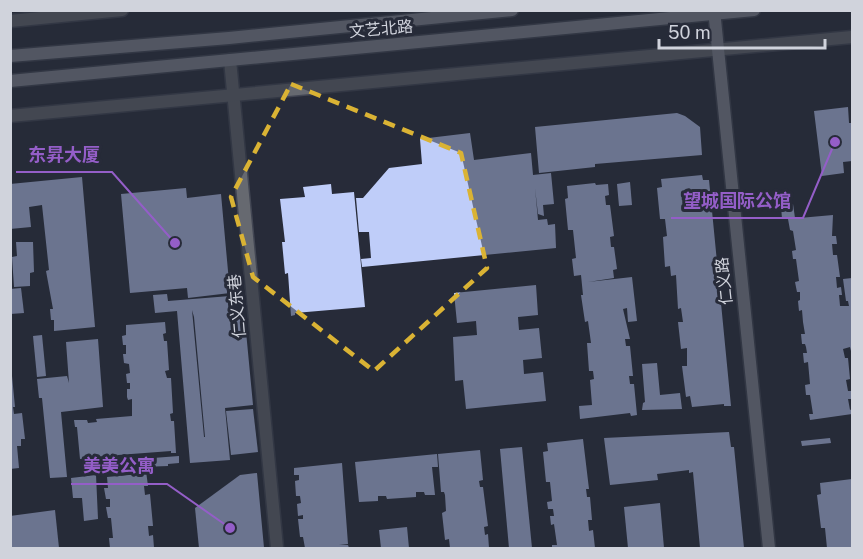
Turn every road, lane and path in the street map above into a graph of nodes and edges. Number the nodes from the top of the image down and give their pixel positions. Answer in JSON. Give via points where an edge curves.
{"nodes":[{"id":1,"x":122,"y":10,"type":"edge"},
{"id":2,"x":512,"y":10,"type":"edge"},
{"id":3,"x":754,"y":10,"type":"edge"},
{"id":4,"x":714,"y":12,"type":"edge"},
{"id":5,"x":10,"y":21,"type":"edge"},
{"id":6,"x":852,"y":37,"type":"edge"},
{"id":7,"x":717,"y":50,"type":"junction"},
{"id":8,"x":10,"y":56,"type":"edge"},
{"id":9,"x":230,"y":60,"type":"junction"},
{"id":10,"x":10,"y":81,"type":"edge"},
{"id":11,"x":234,"y":95,"type":"junction"},
{"id":12,"x":10,"y":116,"type":"edge"},
{"id":13,"x":277,"y":549,"type":"edge"},
{"id":14,"x":769,"y":549,"type":"edge"}],
"edges":[{"from":1,"to":5,"type":"street"},
{"from":2,"to":8,"type":"main road","name":"文艺北路"},
{"from":3,"to":4,"type":"main road","name":"文艺北路"},
{"from":4,"to":7,"type":"main road","name":"仁义路"},
{"from":4,"to":9,"type":"main road","name":"文艺北路"},
{"from":6,"to":7,"type":"street"},
{"from":7,"to":11,"type":"street"},
{"from":7,"to":14,"type":"main road","name":"仁义路"},
{"from":9,"to":10,"type":"main road","name":"文艺北路"},
{"from":9,"to":11,"type":"street","name":"仁义东巷"},
{"from":11,"to":12,"type":"street"},
{"from":11,"to":13,"type":"street","name":"仁义东巷"}]}
